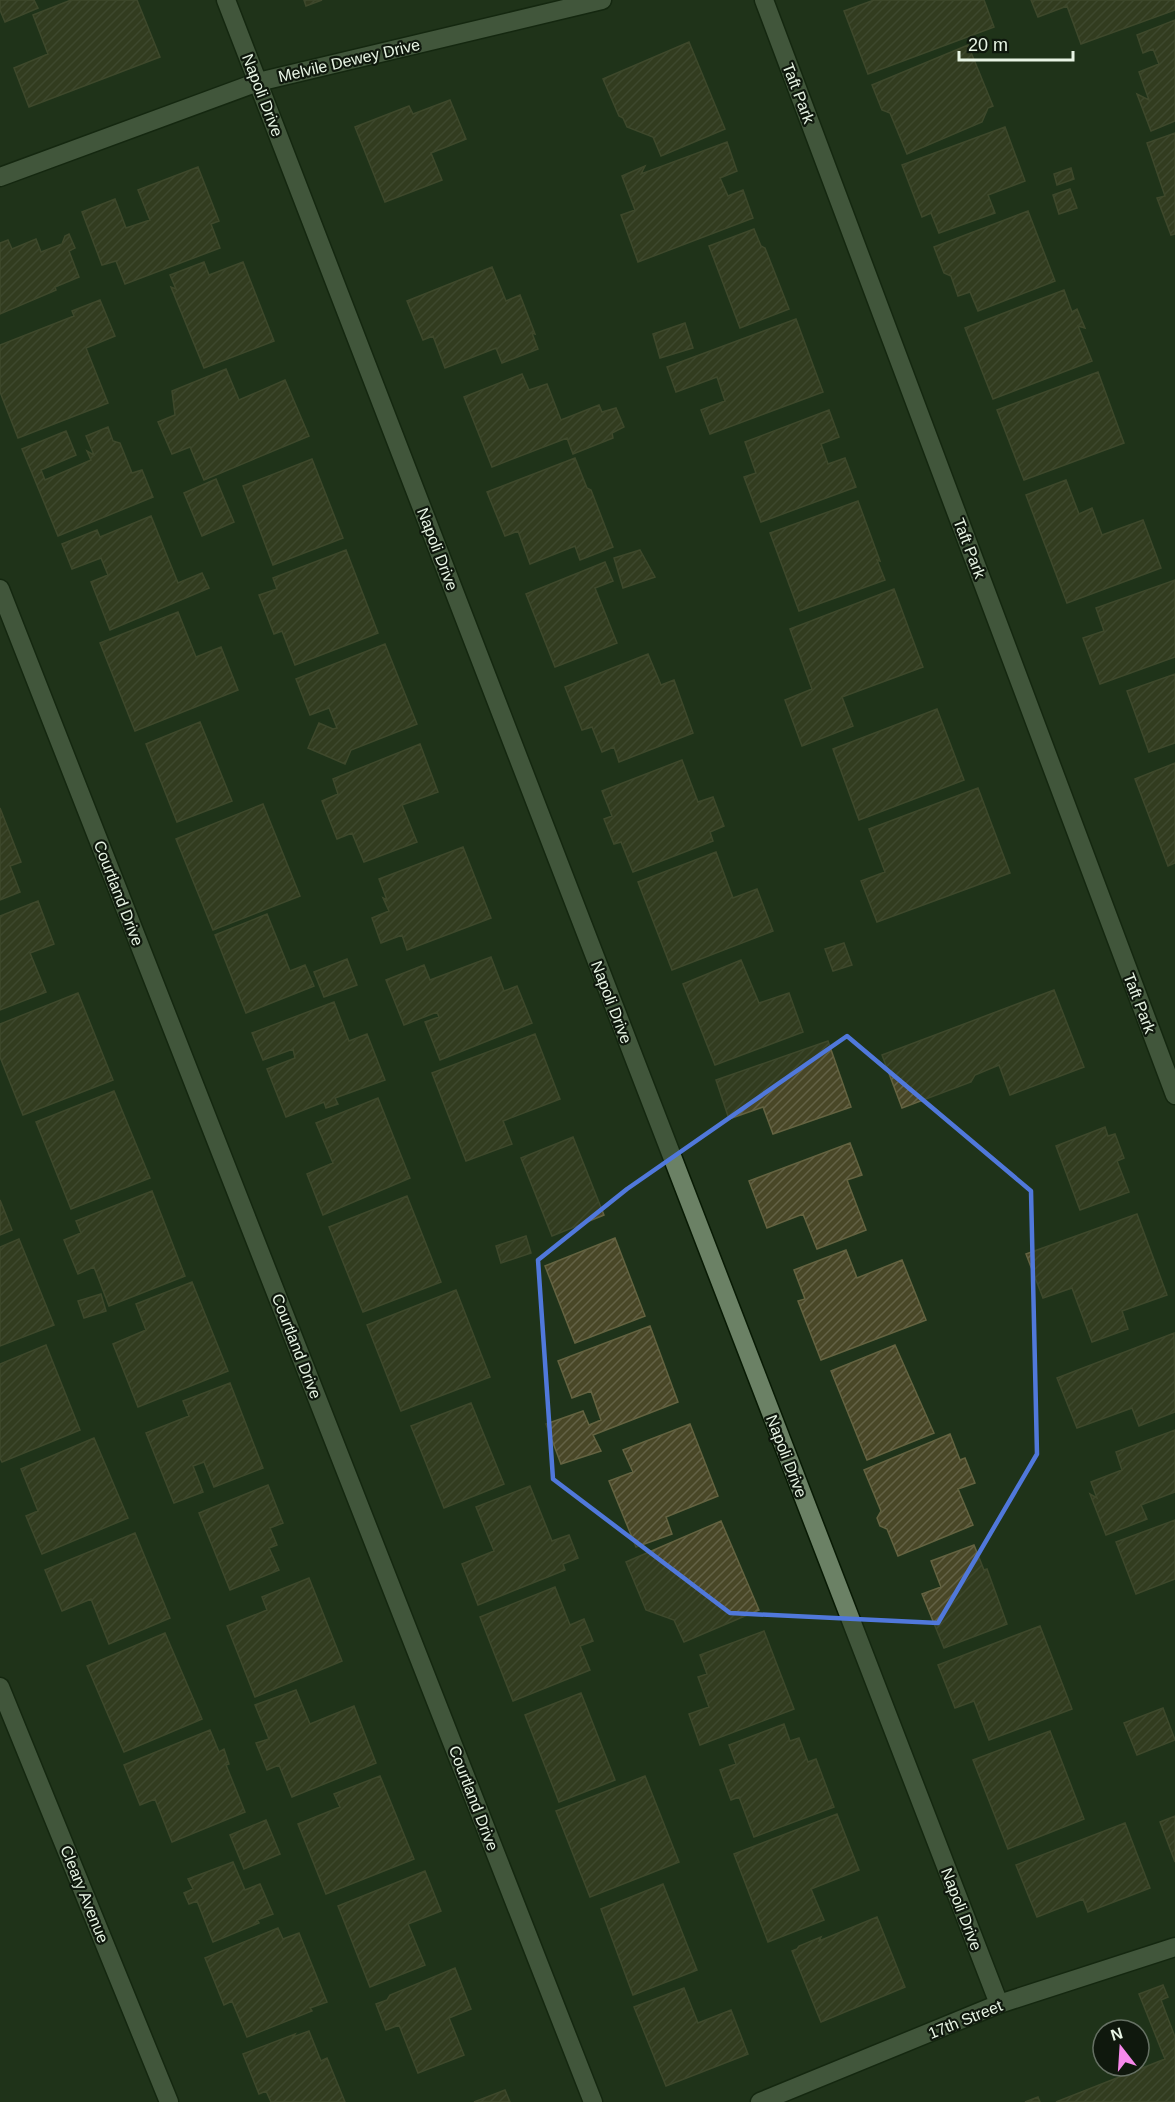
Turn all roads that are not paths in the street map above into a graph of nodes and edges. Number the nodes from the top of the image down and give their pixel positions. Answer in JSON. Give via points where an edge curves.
{"nodes":[{"id":1,"x":226,"y":0,"type":"edge"},
{"id":2,"x":602,"y":0,"type":"edge"},
{"id":3,"x":764,"y":0,"type":"edge"},
{"id":4,"x":258,"y":82,"type":"junction"},
{"id":5,"x":0,"y":177,"type":"edge"},
{"id":6,"x":0,"y":589,"type":"edge"},
{"id":7,"x":1175,"y":1095,"type":"edge"},
{"id":8,"x":0,"y":1687,"type":"edge"},
{"id":9,"x":1175,"y":1947,"type":"edge"},
{"id":10,"x":999,"y":2004,"type":"junction"},
{"id":11,"x":169,"y":2102,"type":"edge"},
{"id":12,"x":593,"y":2102,"type":"edge"},
{"id":13,"x":760,"y":2102,"type":"edge"}],
"edges":[{"from":1,"to":4,"type":"street","name":"Napoli Drive"},
{"from":2,"to":4,"type":"street","name":"Melvile Dewey Drive"},
{"from":3,"to":7,"type":"street","name":"Taft Park"},
{"from":4,"to":5,"type":"street","name":"Melvile Dewey Drive"},
{"from":4,"to":10,"type":"street","name":"Napoli Drive"},
{"from":6,"to":12,"type":"street","name":"Courtland Drive"},
{"from":8,"to":11,"type":"street","name":"Cleary Avenue"},
{"from":9,"to":10,"type":"street","name":"17th Street"},
{"from":10,"to":13,"type":"street","name":"17th Street"}]}
